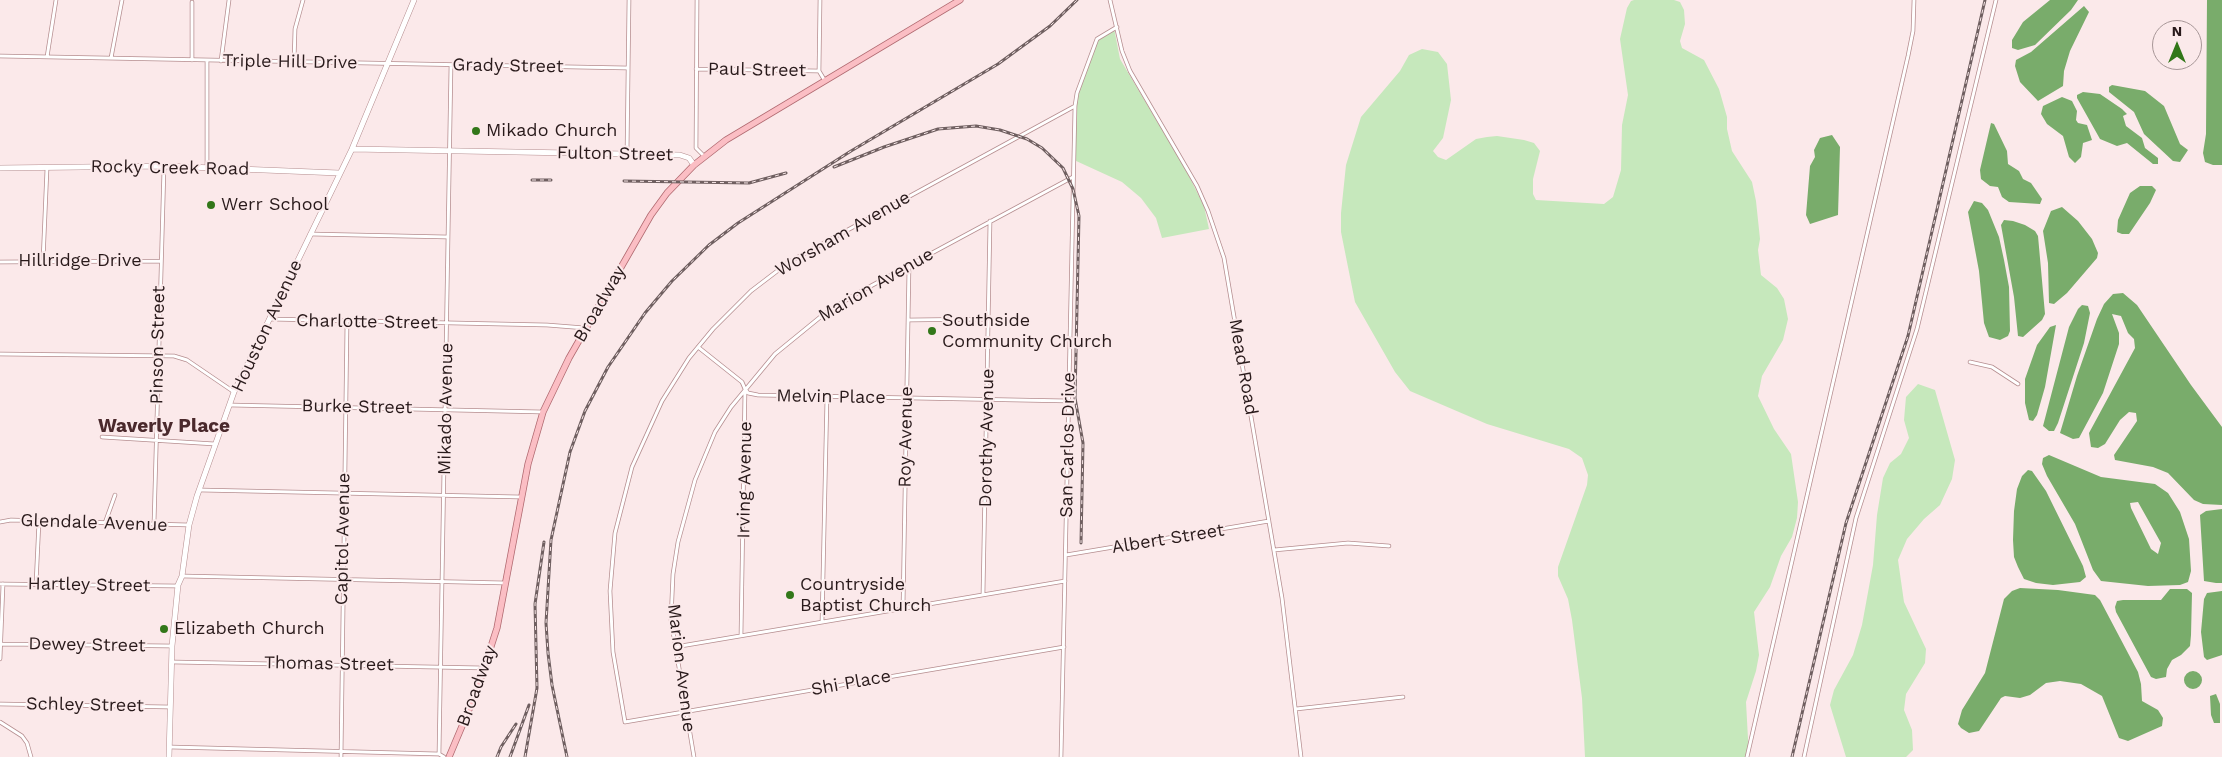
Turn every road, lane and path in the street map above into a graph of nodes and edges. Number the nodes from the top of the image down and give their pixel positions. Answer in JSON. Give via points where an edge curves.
{"nodes":[{"id":1,"x":56,"y":0,"type":"edge"},
{"id":2,"x":122,"y":0,"type":"edge"},
{"id":3,"x":229,"y":0,"type":"edge"},
{"id":4,"x":303,"y":0,"type":"edge"},
{"id":5,"x":414,"y":0,"type":"edge"},
{"id":6,"x":630,"y":0,"type":"edge"},
{"id":7,"x":697,"y":0,"type":"edge"},
{"id":8,"x":820,"y":0,"type":"edge"},
{"id":9,"x":960,"y":0,"type":"edge"},
{"id":10,"x":1914,"y":0,"type":"edge"},
{"id":11,"x":1996,"y":0,"type":"edge"},
{"id":12,"x":1110,"y":1,"type":"edge"},
{"id":13,"x":192,"y":2,"type":"dead end"},
{"id":14,"x":949,"y":3,"type":"edge"},
{"id":15,"x":1116,"y":27,"type":"junction"},
{"id":16,"x":0,"y":56,"type":"edge"},
{"id":17,"x":48,"y":57,"type":"junction"},
{"id":18,"x":111,"y":59,"type":"junction"},
{"id":19,"x":192,"y":60,"type":"junction"},
{"id":20,"x":207,"y":60,"type":"junction"},
{"id":21,"x":222,"y":60,"type":"junction"},
{"id":22,"x":294,"y":62,"type":"junction"},
{"id":23,"x":388,"y":64,"type":"junction"},
{"id":24,"x":451,"y":65,"type":"junction"},
{"id":25,"x":628,"y":68,"type":"junction"},
{"id":26,"x":696,"y":69,"type":"junction"},
{"id":27,"x":818,"y":71,"type":"junction"},
{"id":28,"x":826,"y":81,"type":"junction"},
{"id":29,"x":1074,"y":106,"type":"junction"},
{"id":30,"x":352,"y":149,"type":"junction"},
{"id":31,"x":450,"y":152,"type":"junction"},
{"id":32,"x":627,"y":155,"type":"junction"},
{"id":33,"x":704,"y":156,"type":"junction"},
{"id":34,"x":694,"y":165,"type":"junction"},
{"id":35,"x":164,"y":166,"type":"junction"},
{"id":36,"x":47,"y":167,"type":"junction"},
{"id":37,"x":207,"y":167,"type":"junction"},
{"id":38,"x":0,"y":168,"type":"edge"},
{"id":39,"x":339,"y":173,"type":"junction"},
{"id":40,"x":1073,"y":177,"type":"junction"},
{"id":41,"x":990,"y":221,"type":"junction"},
{"id":42,"x":310,"y":234,"type":"junction"},
{"id":43,"x":448,"y":237,"type":"junction"},
{"id":44,"x":43,"y":261,"type":"junction"},
{"id":45,"x":160,"y":261,"type":"junction"},
{"id":46,"x":0,"y":262,"type":"edge"},
{"id":47,"x":909,"y":266,"type":"junction"},
{"id":48,"x":989,"y":318,"type":"junction"},
{"id":49,"x":268,"y":319,"type":"junction"},
{"id":50,"x":909,"y":320,"type":"junction"},
{"id":51,"x":347,"y":322,"type":"junction"},
{"id":52,"x":447,"y":323,"type":"junction"},
{"id":53,"x":586,"y":328,"type":"junction"},
{"id":54,"x":698,"y":347,"type":"junction"},
{"id":55,"x":0,"y":354,"type":"edge"},
{"id":56,"x":157,"y":356,"type":"junction"},
{"id":57,"x":1970,"y":362,"type":"dead end"},
{"id":58,"x":2018,"y":384,"type":"dead end"},
{"id":59,"x":745,"y":389,"type":"junction"},
{"id":60,"x":234,"y":392,"type":"junction"},
{"id":61,"x":827,"y":396,"type":"junction"},
{"id":62,"x":907,"y":398,"type":"junction"},
{"id":63,"x":987,"y":400,"type":"junction"},
{"id":64,"x":1069,"y":401,"type":"junction"},
{"id":65,"x":230,"y":405,"type":"junction"},
{"id":66,"x":345,"y":407,"type":"junction"},
{"id":67,"x":445,"y":409,"type":"junction"},
{"id":68,"x":544,"y":412,"type":"junction"},
{"id":69,"x":102,"y":437,"type":"dead end"},
{"id":70,"x":156,"y":440,"type":"junction"},
{"id":71,"x":216,"y":444,"type":"junction"},
{"id":72,"x":200,"y":490,"type":"junction"},
{"id":73,"x":344,"y":494,"type":"junction"},
{"id":74,"x":115,"y":495,"type":"dead end"},
{"id":75,"x":444,"y":496,"type":"junction"},
{"id":76,"x":522,"y":497,"type":"junction"},
{"id":77,"x":39,"y":521,"type":"junction"},
{"id":78,"x":0,"y":522,"type":"edge"},
{"id":79,"x":1269,"y":522,"type":"junction"},
{"id":80,"x":105,"y":523,"type":"junction"},
{"id":81,"x":154,"y":524,"type":"junction"},
{"id":82,"x":188,"y":525,"type":"junction"},
{"id":83,"x":1389,"y":546,"type":"dead end"},
{"id":84,"x":1274,"y":550,"type":"junction"},
{"id":85,"x":1066,"y":555,"type":"junction"},
{"id":86,"x":182,"y":576,"type":"junction"},
{"id":87,"x":343,"y":580,"type":"junction"},
{"id":88,"x":443,"y":581,"type":"junction"},
{"id":89,"x":1065,"y":581,"type":"junction"},
{"id":90,"x":506,"y":583,"type":"junction"},
{"id":91,"x":2,"y":584,"type":"edge"},
{"id":92,"x":36,"y":584,"type":"junction"},
{"id":93,"x":178,"y":586,"type":"junction"},
{"id":94,"x":984,"y":594,"type":"junction"},
{"id":95,"x":903,"y":608,"type":"junction"},
{"id":96,"x":0,"y":612,"type":"edge"},
{"id":97,"x":822,"y":622,"type":"junction"},
{"id":98,"x":742,"y":635,"type":"junction"},
{"id":99,"x":2,"y":644,"type":"junction"},
{"id":100,"x":172,"y":646,"type":"junction"},
{"id":101,"x":675,"y":647,"type":"junction"},
{"id":102,"x":1064,"y":647,"type":"junction"},
{"id":103,"x":0,"y":659,"type":"edge"},
{"id":104,"x":173,"y":662,"type":"junction"},
{"id":105,"x":342,"y":665,"type":"junction"},
{"id":106,"x":442,"y":666,"type":"junction"},
{"id":107,"x":485,"y":668,"type":"junction"},
{"id":108,"x":1404,"y":697,"type":"dead end"},
{"id":109,"x":0,"y":704,"type":"edge"},
{"id":110,"x":170,"y":707,"type":"junction"},
{"id":111,"x":1296,"y":709,"type":"junction"},
{"id":112,"x":686,"y":711,"type":"junction"},
{"id":113,"x":639,"y":719,"type":"joint"},
{"id":114,"x":0,"y":722,"type":"edge"},
{"id":115,"x":170,"y":747,"type":"junction"},
{"id":116,"x":341,"y":752,"type":"junction"},
{"id":117,"x":439,"y":754,"type":"junction"},
{"id":118,"x":31,"y":757,"type":"edge"},
{"id":119,"x":169,"y":757,"type":"edge"},
{"id":120,"x":340,"y":757,"type":"edge"},
{"id":121,"x":444,"y":757,"type":"edge"},
{"id":122,"x":450,"y":757,"type":"edge"},
{"id":123,"x":694,"y":757,"type":"edge"},
{"id":124,"x":1061,"y":757,"type":"edge"},
{"id":125,"x":1301,"y":757,"type":"edge"},
{"id":126,"x":1747,"y":757,"type":"edge"},
{"id":127,"x":1804,"y":757,"type":"edge"}],
"edges":[{"from":1,"to":17,"type":"street"},
{"from":2,"to":18,"type":"street"},
{"from":3,"to":21,"type":"street"},
{"from":4,"to":22,"type":"street","via":[[295,29]]},
{"from":5,"to":23,"type":"street","name":"Houston Avenue"},
{"from":6,"to":25,"type":"street"},
{"from":7,"to":26,"type":"street"},
{"from":8,"to":27,"type":"street"},
{"from":9,"to":14,"type":"main road","name":"Broadway"},
{"from":10,"to":126,"type":"street","via":[[1908,56]]},
{"from":11,"to":127,"type":"street","via":[[1917,329],[1856,518]]},
{"from":12,"to":15,"type":"street","name":"Mead Road"},
{"from":13,"to":19,"type":"street"},
{"from":14,"to":28,"type":"main road","name":"Broadway"},
{"from":15,"to":29,"type":"street","name":"San Carlos Drive","via":[[1097,39]]},
{"from":15,"to":79,"type":"street","name":"Mead Road","via":[[1130,71],[1197,186],[1218,238]]},
{"from":16,"to":17,"type":"street","name":"Triple Hill Drive"},
{"from":17,"to":18,"type":"street","name":"Triple Hill Drive"},
{"from":18,"to":19,"type":"street","name":"Triple Hill Drive"},
{"from":19,"to":20,"type":"street","name":"Triple Hill Drive"},
{"from":20,"to":21,"type":"street","name":"Triple Hill Drive"},
{"from":20,"to":37,"type":"street"},
{"from":21,"to":22,"type":"street","name":"Triple Hill Drive"},
{"from":22,"to":23,"type":"street","name":"Triple Hill Drive"},
{"from":23,"to":24,"type":"street","name":"Grady Street"},
{"from":23,"to":30,"type":"street","name":"Houston Avenue"},
{"from":24,"to":25,"type":"street","name":"Grady Street"},
{"from":24,"to":31,"type":"street","name":"Mikado Avenue"},
{"from":25,"to":32,"type":"street"},
{"from":26,"to":27,"type":"street","name":"Paul Street"},
{"from":26,"to":33,"type":"street","via":[[696,148]]},
{"from":27,"to":28,"type":"street"},
{"from":28,"to":33,"type":"main road","name":"Broadway"},
{"from":29,"to":40,"type":"street","name":"San Carlos Drive"},
{"from":29,"to":54,"type":"street","name":"Worsham Avenue","via":[[789,262],[751,292]]},
{"from":30,"to":31,"type":"street","name":"Fulton Street"},
{"from":30,"to":39,"type":"street","name":"Houston Avenue"},
{"from":31,"to":32,"type":"street","name":"Fulton Street"},
{"from":31,"to":43,"type":"street","name":"Mikado Avenue"},
{"from":32,"to":34,"type":"street","name":"Fulton Street","via":[[685,156]]},
{"from":33,"to":34,"type":"main road","name":"Broadway"},
{"from":34,"to":53,"type":"main road","name":"Broadway","via":[[651,215]]},
{"from":35,"to":36,"type":"street","name":"Rocky Creek Road"},
{"from":35,"to":37,"type":"street","name":"Rocky Creek Road"},
{"from":35,"to":45,"type":"street","name":"Pinson Street"},
{"from":36,"to":38,"type":"street","name":"Rocky Creek Road"},
{"from":36,"to":44,"type":"street"},
{"from":37,"to":39,"type":"street","name":"Rocky Creek Road"},
{"from":39,"to":42,"type":"street","name":"Houston Avenue"},
{"from":40,"to":41,"type":"street","name":"Marion Avenue"},
{"from":40,"to":64,"type":"street","name":"San Carlos Drive"},
{"from":41,"to":47,"type":"street","name":"Marion Avenue"},
{"from":41,"to":48,"type":"street","name":"Dorothy Avenue"},
{"from":42,"to":43,"type":"street"},
{"from":42,"to":49,"type":"street","name":"Houston Avenue"},
{"from":43,"to":52,"type":"street","name":"Mikado Avenue"},
{"from":44,"to":45,"type":"street","name":"Hillridge Drive"},
{"from":44,"to":46,"type":"street","name":"Hillridge Drive"},
{"from":45,"to":56,"type":"street","name":"Pinson Street"},
{"from":47,"to":50,"type":"street","name":"Roy Avenue"},
{"from":47,"to":59,"type":"street","name":"Marion Avenue","via":[[843,301],[812,323],[775,354]]},
{"from":48,"to":50,"type":"street"},
{"from":48,"to":63,"type":"street","name":"Dorothy Avenue"},
{"from":49,"to":51,"type":"street","name":"Charlotte Street"},
{"from":49,"to":60,"type":"street","name":"Houston Avenue"},
{"from":50,"to":62,"type":"street","name":"Roy Avenue"},
{"from":51,"to":52,"type":"street","name":"Charlotte Street"},
{"from":51,"to":66,"type":"street","name":"Capitol Avenue"},
{"from":52,"to":53,"type":"street","name":"Charlotte Street"},
{"from":52,"to":67,"type":"street","name":"Mikado Avenue"},
{"from":53,"to":68,"type":"main road","name":"Broadway"},
{"from":54,"to":59,"type":"street","via":[[742,382]]},
{"from":54,"to":113,"type":"street","name":"Worsham Avenue","via":[[673,382],[651,423],[632,468],[616,533],[610,578],[612,652],[625,722]]},
{"from":55,"to":56,"type":"street"},
{"from":56,"to":60,"type":"street","via":[[187,360]]},
{"from":56,"to":70,"type":"street","name":"Pinson Street"},
{"from":57,"to":58,"type":"street","via":[[1992,367]]},
{"from":59,"to":61,"type":"street","name":"Melvin Place","via":[[754,395]]},
{"from":59,"to":98,"type":"street","name":"Irving Avenue"},
{"from":59,"to":101,"type":"street","name":"Marion Avenue","via":[[707,449],[683,519],[672,592]]},
{"from":60,"to":65,"type":"street","name":"Houston Avenue"},
{"from":61,"to":62,"type":"street","name":"Melvin Place"},
{"from":61,"to":97,"type":"street"},
{"from":62,"to":63,"type":"street","name":"Melvin Place"},
{"from":62,"to":95,"type":"street","name":"Roy Avenue"},
{"from":63,"to":64,"type":"street","name":"Melvin Place"},
{"from":63,"to":94,"type":"street","name":"Dorothy Avenue"},
{"from":64,"to":85,"type":"street","name":"San Carlos Drive"},
{"from":65,"to":66,"type":"street","name":"Burke Street"},
{"from":65,"to":71,"type":"street","name":"Houston Avenue"},
{"from":66,"to":67,"type":"street","name":"Burke Street"},
{"from":66,"to":73,"type":"street","name":"Capitol Avenue"},
{"from":67,"to":68,"type":"street","name":"Burke Street"},
{"from":67,"to":75,"type":"street","name":"Mikado Avenue"},
{"from":68,"to":76,"type":"main road","name":"Broadway"},
{"from":69,"to":70,"type":"street"},
{"from":70,"to":71,"type":"street"},
{"from":70,"to":81,"type":"street","name":"Pinson Street"},
{"from":71,"to":72,"type":"street","name":"Houston Avenue"},
{"from":72,"to":73,"type":"street"},
{"from":72,"to":82,"type":"street","name":"Houston Avenue"},
{"from":73,"to":75,"type":"street"},
{"from":73,"to":87,"type":"street","name":"Capitol Avenue"},
{"from":74,"to":80,"type":"street"},
{"from":75,"to":76,"type":"street"},
{"from":75,"to":88,"type":"street","name":"Mikado Avenue"},
{"from":76,"to":90,"type":"main road","name":"Broadway"},
{"from":77,"to":78,"type":"street","name":"Glendale Avenue"},
{"from":77,"to":80,"type":"street","name":"Glendale Avenue"},
{"from":77,"to":92,"type":"street"},
{"from":79,"to":84,"type":"street","name":"Mead Road"},
{"from":79,"to":85,"type":"street","name":"Albert Street"},
{"from":80,"to":81,"type":"street","name":"Glendale Avenue"},
{"from":81,"to":82,"type":"street","name":"Glendale Avenue"},
{"from":82,"to":86,"type":"street","name":"Houston Avenue"},
{"from":83,"to":84,"type":"street","via":[[1348,543]]},
{"from":84,"to":111,"type":"street","name":"Mead Road"},
{"from":85,"to":89,"type":"street","name":"San Carlos Drive"},
{"from":86,"to":87,"type":"street"},
{"from":86,"to":93,"type":"street","name":"Houston Avenue"},
{"from":87,"to":88,"type":"street"},
{"from":87,"to":105,"type":"street","name":"Capitol Avenue"},
{"from":88,"to":90,"type":"street"},
{"from":88,"to":106,"type":"street","name":"Mikado Avenue"},
{"from":89,"to":94,"type":"street"},
{"from":89,"to":102,"type":"street","name":"San Carlos Drive"},
{"from":90,"to":107,"type":"main road","name":"Broadway"},
{"from":91,"to":92,"type":"street","name":"Hartley Street"},
{"from":91,"to":96,"type":"street"},
{"from":92,"to":93,"type":"street","name":"Hartley Street"},
{"from":93,"to":100,"type":"street","name":"Houston Avenue"},
{"from":94,"to":95,"type":"street"},
{"from":95,"to":97,"type":"street"},
{"from":96,"to":99,"type":"street"},
{"from":97,"to":98,"type":"street"},
{"from":98,"to":101,"type":"street"},
{"from":99,"to":100,"type":"street","name":"Dewey Street"},
{"from":99,"to":103,"type":"street"},
{"from":100,"to":104,"type":"street","name":"Houston Avenue"},
{"from":101,"to":112,"type":"street","name":"Marion Avenue"},
{"from":102,"to":112,"type":"street","name":"Shi Place"},
{"from":102,"to":124,"type":"street","name":"San Carlos Drive"},
{"from":104,"to":105,"type":"street","name":"Thomas Street"},
{"from":104,"to":110,"type":"street","name":"Houston Avenue"},
{"from":105,"to":106,"type":"street","name":"Thomas Street"},
{"from":105,"to":116,"type":"street","name":"Capitol Avenue"},
{"from":106,"to":107,"type":"street","name":"Thomas Street"},
{"from":106,"to":117,"type":"street","name":"Mikado Avenue"},
{"from":107,"to":122,"type":"main road","name":"Broadway"},
{"from":108,"to":111,"type":"street"},
{"from":109,"to":110,"type":"street","name":"Schley Street"},
{"from":110,"to":115,"type":"street","name":"Houston Avenue"},
{"from":111,"to":125,"type":"street","name":"Mead Road"},
{"from":112,"to":113,"type":"street","name":"Shi Place"},
{"from":112,"to":123,"type":"street","name":"Marion Avenue"},
{"from":114,"to":118,"type":"street","via":[[22,736]]},
{"from":115,"to":116,"type":"street"},
{"from":115,"to":119,"type":"street","name":"Houston Avenue"},
{"from":116,"to":117,"type":"street"},
{"from":116,"to":120,"type":"street","name":"Capitol Avenue"},
{"from":117,"to":121,"type":"street"}]}
